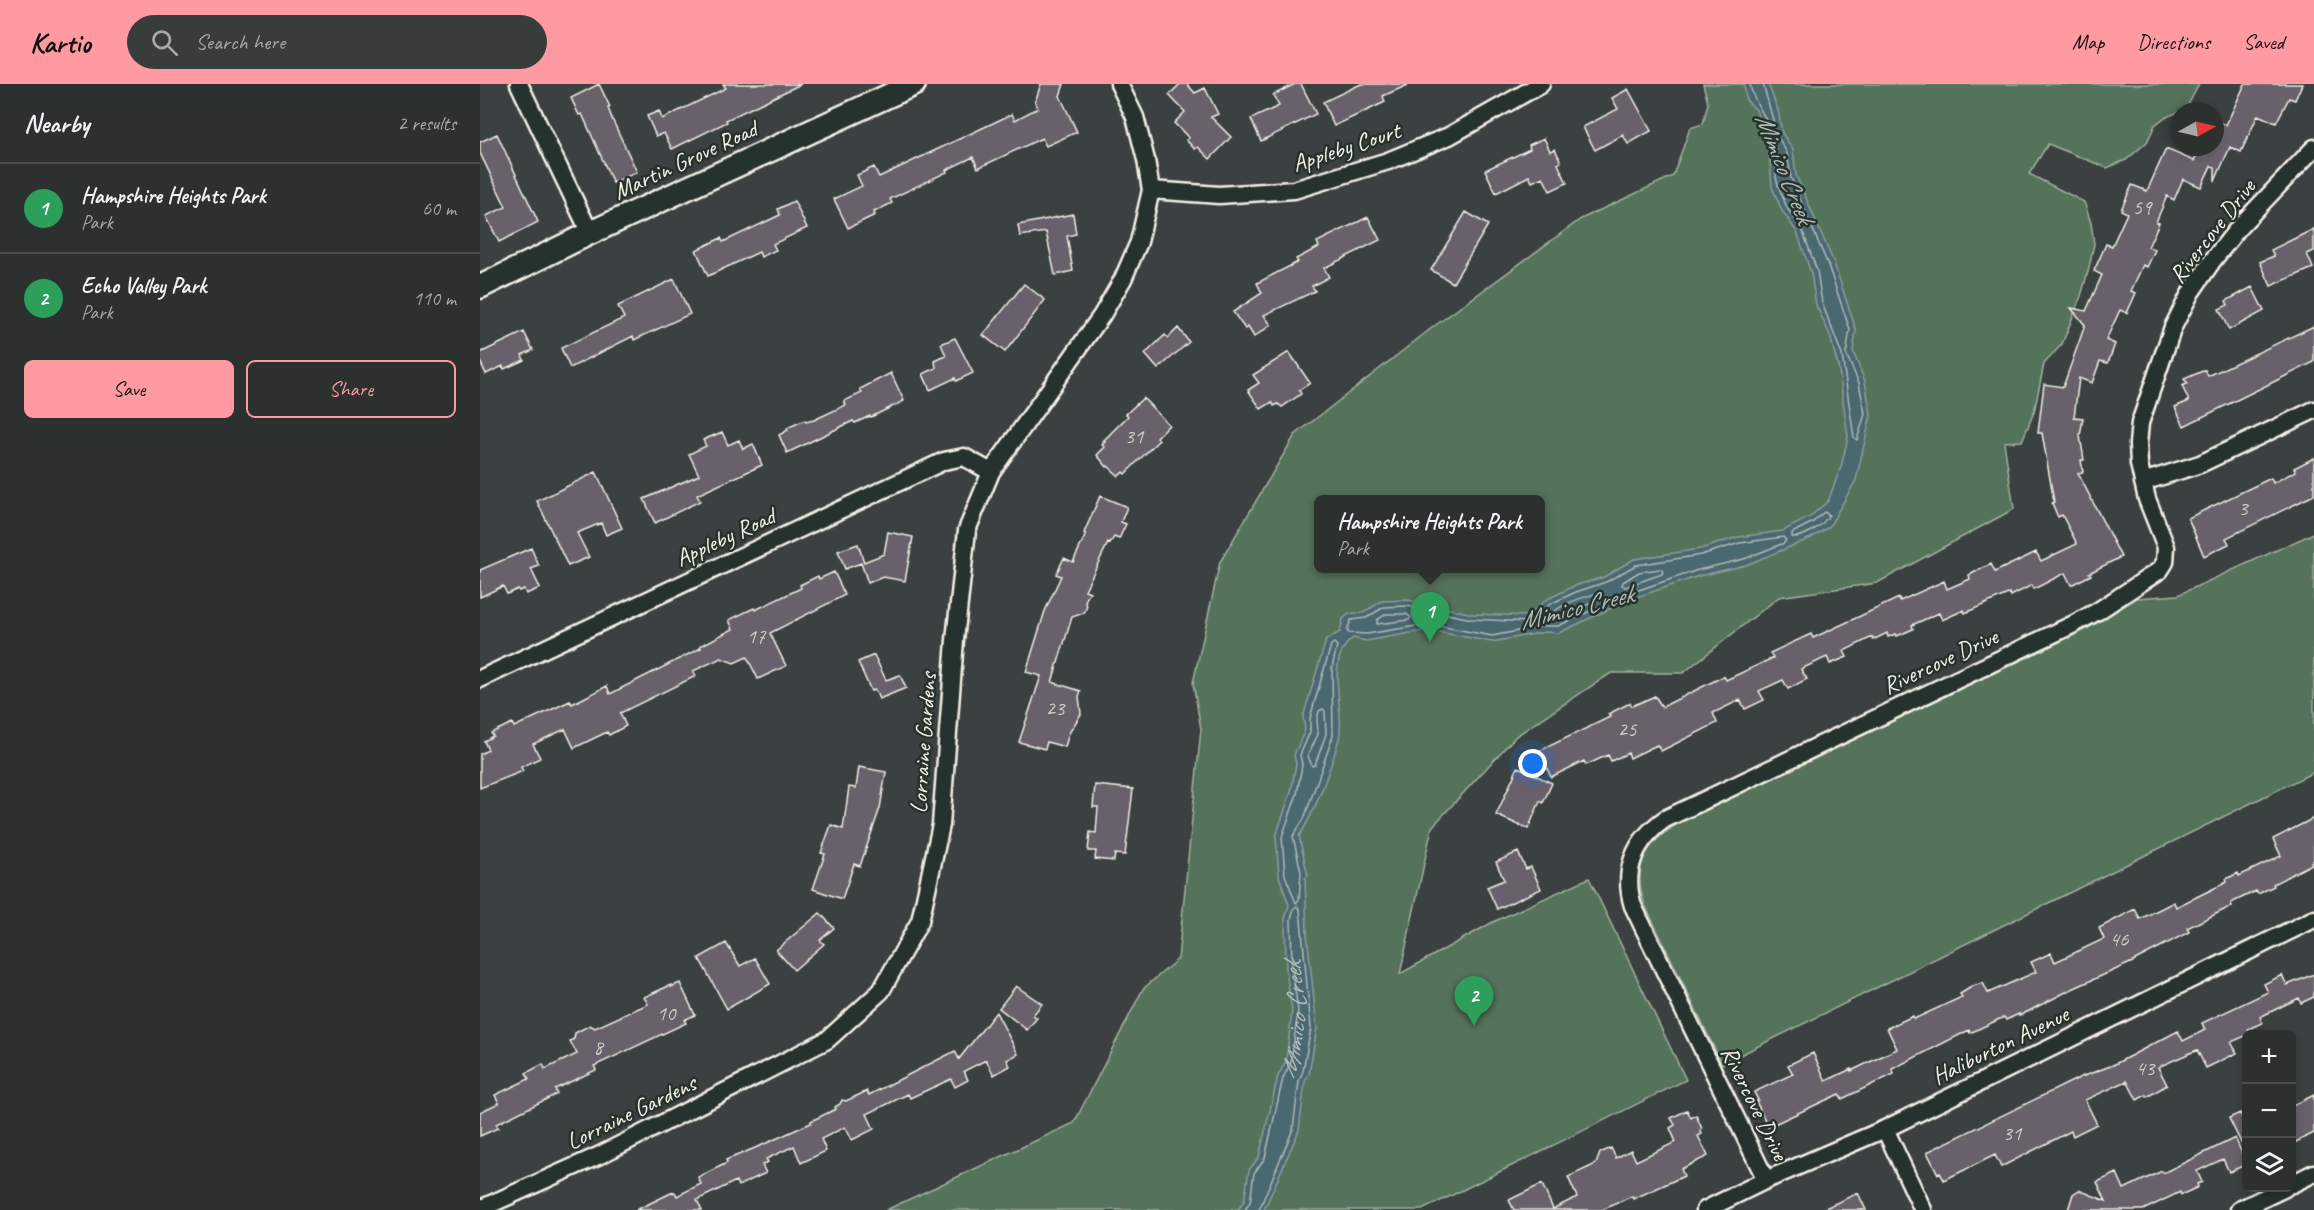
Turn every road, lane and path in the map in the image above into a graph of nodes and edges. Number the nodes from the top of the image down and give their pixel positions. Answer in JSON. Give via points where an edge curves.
{"nodes":[{"id":1,"x":519,"y":84,"type":"edge"},
{"id":2,"x":914,"y":84,"type":"edge"},
{"id":3,"x":1119,"y":84,"type":"edge"},
{"id":4,"x":1541,"y":84,"type":"edge"},
{"id":5,"x":2314,"y":148,"type":"edge"},
{"id":6,"x":1151,"y":190,"type":"junction"},
{"id":7,"x":590,"y":233,"type":"junction"},
{"id":8,"x":480,"y":287,"type":"edge"},
{"id":9,"x":2314,"y":410,"type":"edge"},
{"id":10,"x":991,"y":472,"type":"junction"},
{"id":11,"x":2143,"y":482,"type":"junction"},
{"id":12,"x":480,"y":679,"type":"edge"},
{"id":13,"x":2314,"y":919,"type":"edge"},
{"id":14,"x":1885,"y":1129,"type":"junction"},
{"id":15,"x":2314,"y":1173,"type":"edge"},
{"id":16,"x":1766,"y":1180,"type":"junction"},
{"id":17,"x":2296,"y":1182,"type":"edge"},
{"id":18,"x":2277,"y":1192,"type":"edge"},
{"id":19,"x":480,"y":1209,"type":"edge"},
{"id":20,"x":1706,"y":1210,"type":"edge"},
{"id":21,"x":1923,"y":1210,"type":"edge"},
{"id":22,"x":2239,"y":1210,"type":"edge"}],
"edges":[{"from":1,"to":7,"type":"street"},
{"from":2,"to":7,"type":"main road","name":"Martin Grove Road"},
{"from":3,"to":6,"type":"street","name":"Lorraine Gardens","via":[[1135,117]]},
{"from":4,"to":6,"type":"street","name":"Appleby Court","via":[[1449,136],[1388,161],[1294,190],[1219,195]]},
{"from":5,"to":11,"type":"street","name":"Rivercove Drive","via":[[2240,226],[2197,284],[2178,318],[2140,423],[2138,444]]},
{"from":6,"to":10,"type":"street","name":"Lorraine Gardens","via":[[1139,242],[1123,279]]},
{"from":7,"to":8,"type":"main road","name":"Martin Grove Road"},
{"from":9,"to":11,"type":"street","via":[[2200,464]]},
{"from":10,"to":12,"type":"street","name":"Appleby Road","via":[[964,457],[944,461]]},
{"from":10,"to":19,"type":"street","name":"Lorraine Gardens","via":[[968,530],[941,825],[920,921],[881,991],[827,1040],[600,1155]]},
{"from":11,"to":16,"type":"street","name":"Rivercove Drive","via":[[2166,547],[2165,561],[2155,574],[2074,624],[1665,819],[1634,852],[1628,879],[1633,906]]},
{"from":13,"to":14,"type":"street","name":"Haliburton Avenue"},
{"from":14,"to":16,"type":"street","name":"Haliburton Avenue"},
{"from":14,"to":21,"type":"street"},
{"from":15,"to":17,"type":"street"},
{"from":16,"to":20,"type":"street","name":"Haliburton Avenue"},
{"from":18,"to":22,"type":"street"}]}
